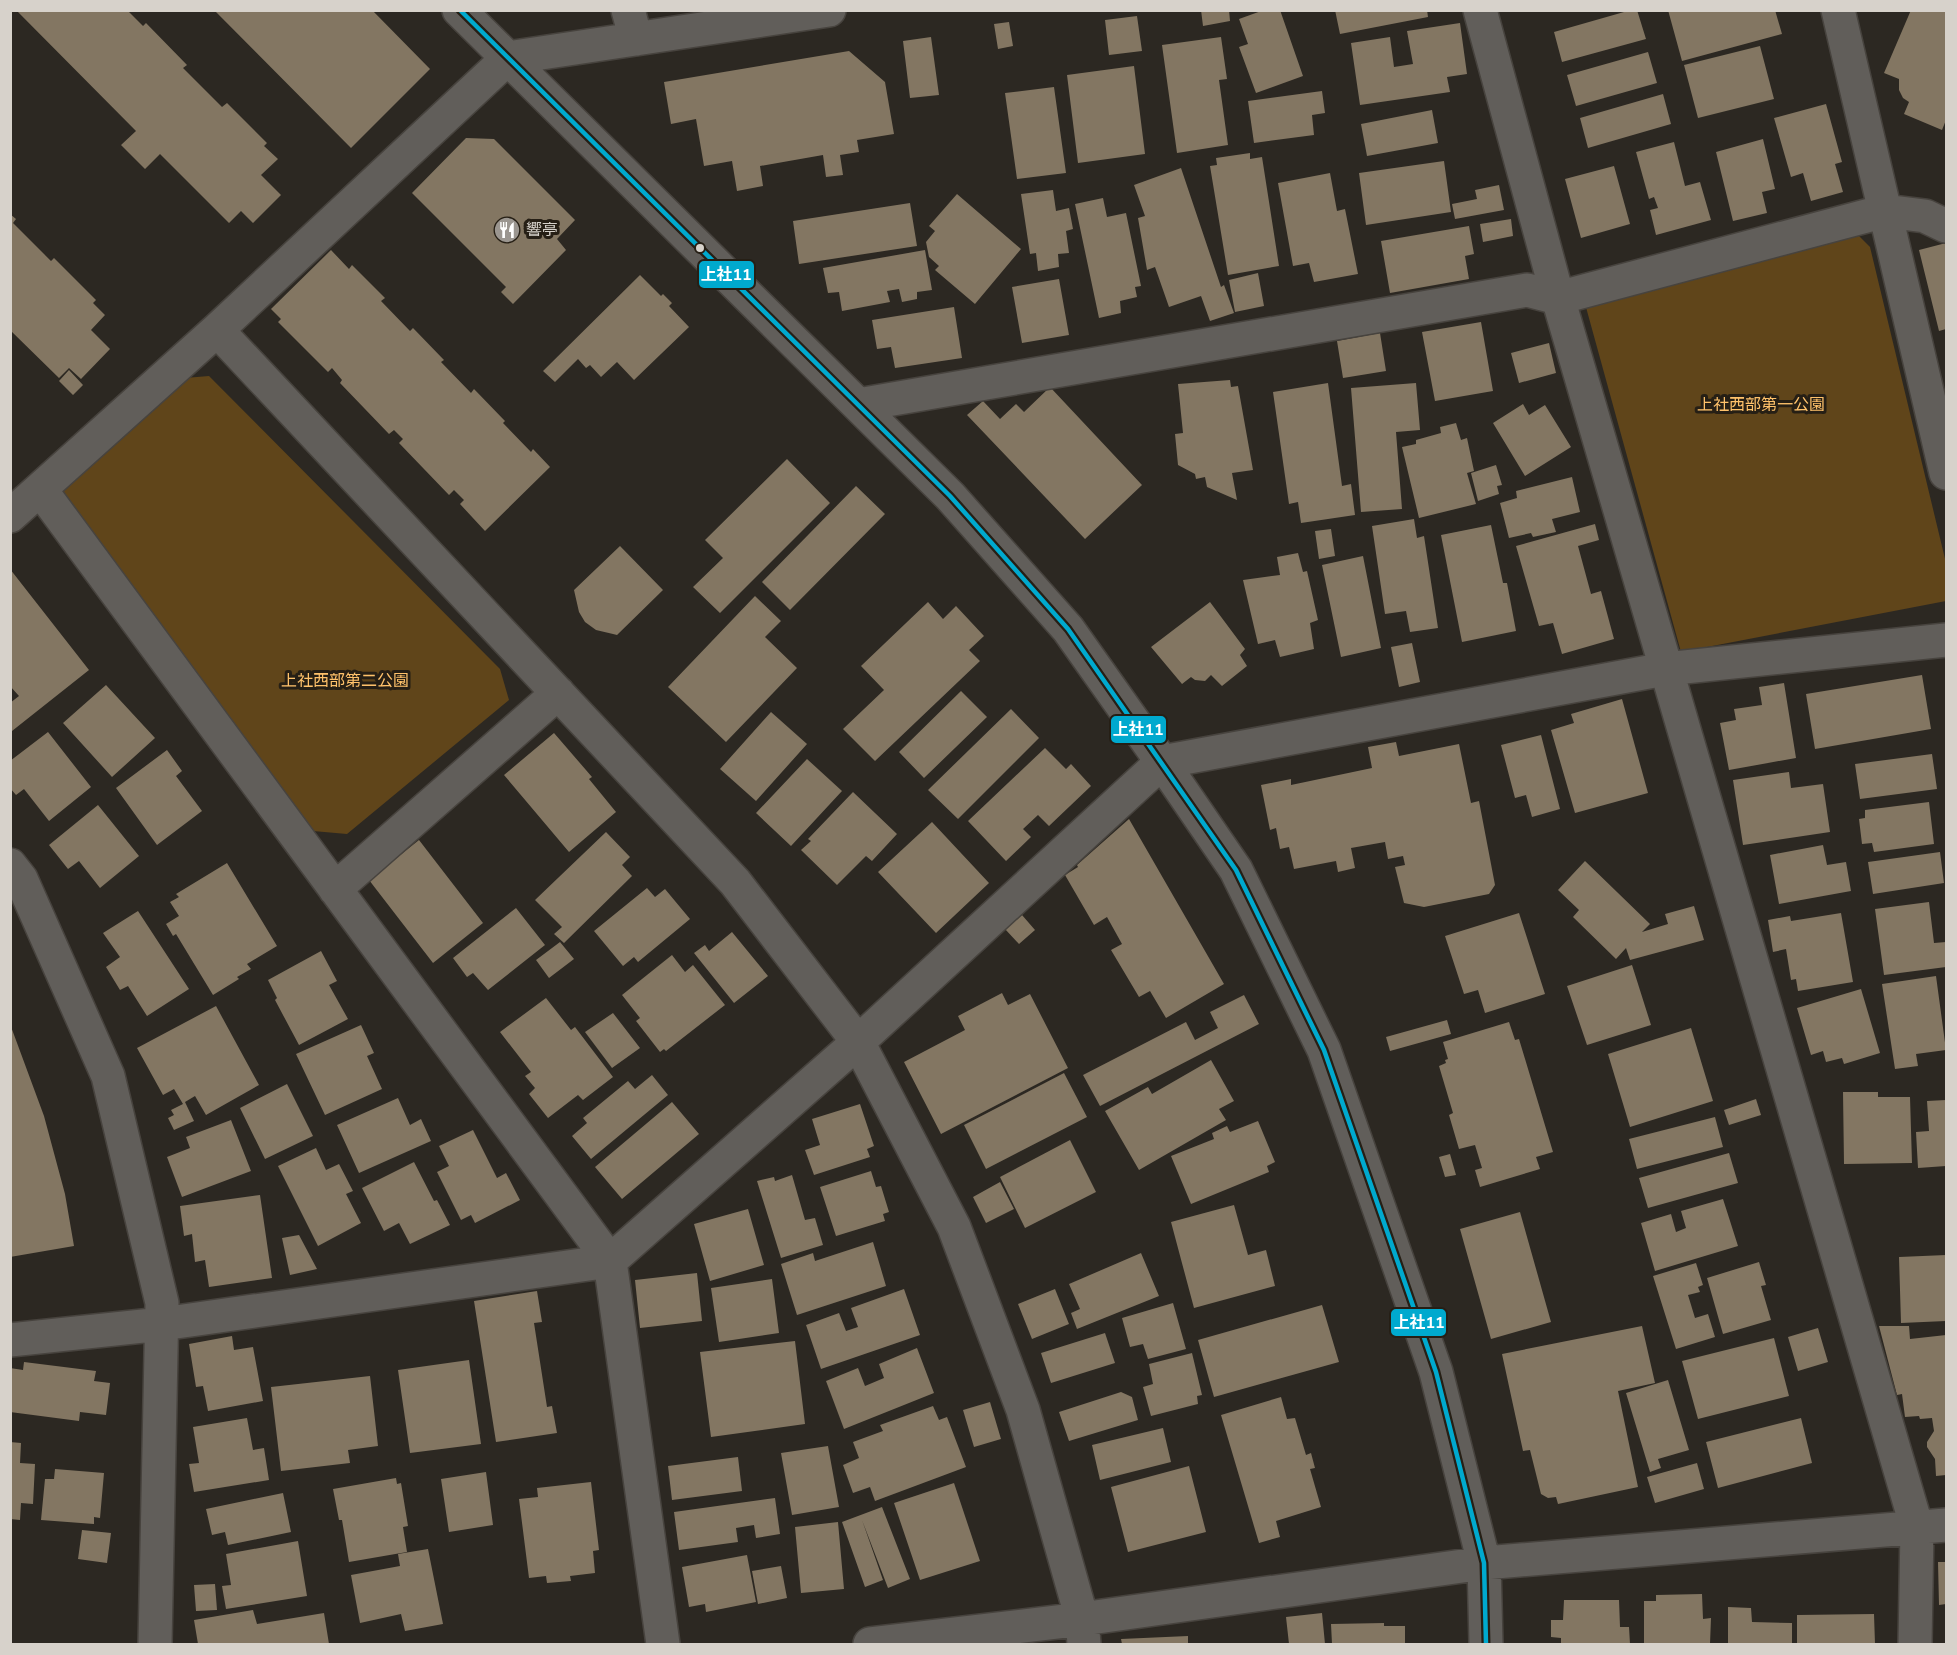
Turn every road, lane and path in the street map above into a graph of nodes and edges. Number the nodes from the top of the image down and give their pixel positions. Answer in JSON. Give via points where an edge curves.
{"nodes":[{"id":1,"x":459,"y":10,"type":"edge"},
{"id":2,"x":830,"y":10,"type":"edge"},
{"id":3,"x":1480,"y":10,"type":"edge"},
{"id":4,"x":1838,"y":10,"type":"edge"},
{"id":5,"x":632,"y":25,"type":"edge"},
{"id":6,"x":507,"y":58,"type":"junction"},
{"id":7,"x":1885,"y":211,"type":"junction"},
{"id":8,"x":1947,"y":226,"type":"edge"},
{"id":9,"x":1558,"y":298,"type":"junction"},
{"id":10,"x":217,"y":330,"type":"junction"},
{"id":11,"x":858,"y":405,"type":"junction"},
{"id":12,"x":1947,"y":473,"type":"edge"},
{"id":13,"x":40,"y":489,"type":"junction"},
{"id":14,"x":10,"y":516,"type":"edge"},
{"id":15,"x":1947,"y":640,"type":"edge"},
{"id":16,"x":1665,"y":669,"type":"junction"},
{"id":17,"x":558,"y":693,"type":"junction"},
{"id":18,"x":1162,"y":762,"type":"junction"},
{"id":19,"x":10,"y":865,"type":"edge"},
{"id":20,"x":334,"y":889,"type":"junction"},
{"id":21,"x":858,"y":1042,"type":"junction"},
{"id":22,"x":610,"y":1261,"type":"junction"},
{"id":23,"x":162,"y":1324,"type":"junction"},
{"id":24,"x":10,"y":1340,"type":"edge"},
{"id":25,"x":1932,"y":1526,"type":"edge"},
{"id":26,"x":1484,"y":1563,"type":"junction"},
{"id":27,"x":1083,"y":1632,"type":"edge"},
{"id":28,"x":155,"y":1644,"type":"edge"},
{"id":29,"x":663,"y":1644,"type":"edge"},
{"id":30,"x":870,"y":1644,"type":"edge"},
{"id":31,"x":1486,"y":1644,"type":"edge"},
{"id":32,"x":1915,"y":1644,"type":"edge"}],
"edges":[{"from":1,"to":6,"type":"street"},
{"from":2,"to":5,"type":"street"},
{"from":3,"to":9,"type":"street"},
{"from":4,"to":7,"type":"street"},
{"from":5,"to":6,"type":"street"},
{"from":6,"to":10,"type":"street"},
{"from":6,"to":11,"type":"street"},
{"from":7,"to":8,"type":"street","via":[[1925,216]]},
{"from":7,"to":9,"type":"street"},
{"from":7,"to":12,"type":"street"},
{"from":9,"to":11,"type":"street","via":[[1527,290]]},
{"from":9,"to":16,"type":"street"},
{"from":10,"to":13,"type":"street"},
{"from":10,"to":17,"type":"street"},
{"from":11,"to":18,"type":"street","via":[[950,496],[1068,629]]},
{"from":13,"to":14,"type":"street"},
{"from":13,"to":20,"type":"street"},
{"from":15,"to":16,"type":"street"},
{"from":16,"to":18,"type":"street"},
{"from":16,"to":25,"type":"street"},
{"from":17,"to":20,"type":"street"},
{"from":17,"to":21,"type":"street","via":[[735,882]]},
{"from":18,"to":21,"type":"street"},
{"from":18,"to":26,"type":"street","via":[[1236,870],[1324,1050],[1436,1372]]},
{"from":19,"to":23,"type":"street","via":[[21,879],[108,1076],[162,1303]]},
{"from":20,"to":22,"type":"street"},
{"from":21,"to":22,"type":"street"},
{"from":21,"to":27,"type":"street","via":[[954,1227],[1023,1410]]},
{"from":22,"to":23,"type":"street"},
{"from":22,"to":29,"type":"street"},
{"from":23,"to":24,"type":"street"},
{"from":23,"to":28,"type":"street"},
{"from":25,"to":26,"type":"street"},
{"from":25,"to":32,"type":"street"},
{"from":26,"to":27,"type":"street"},
{"from":26,"to":31,"type":"street"},
{"from":27,"to":30,"type":"street"}]}
